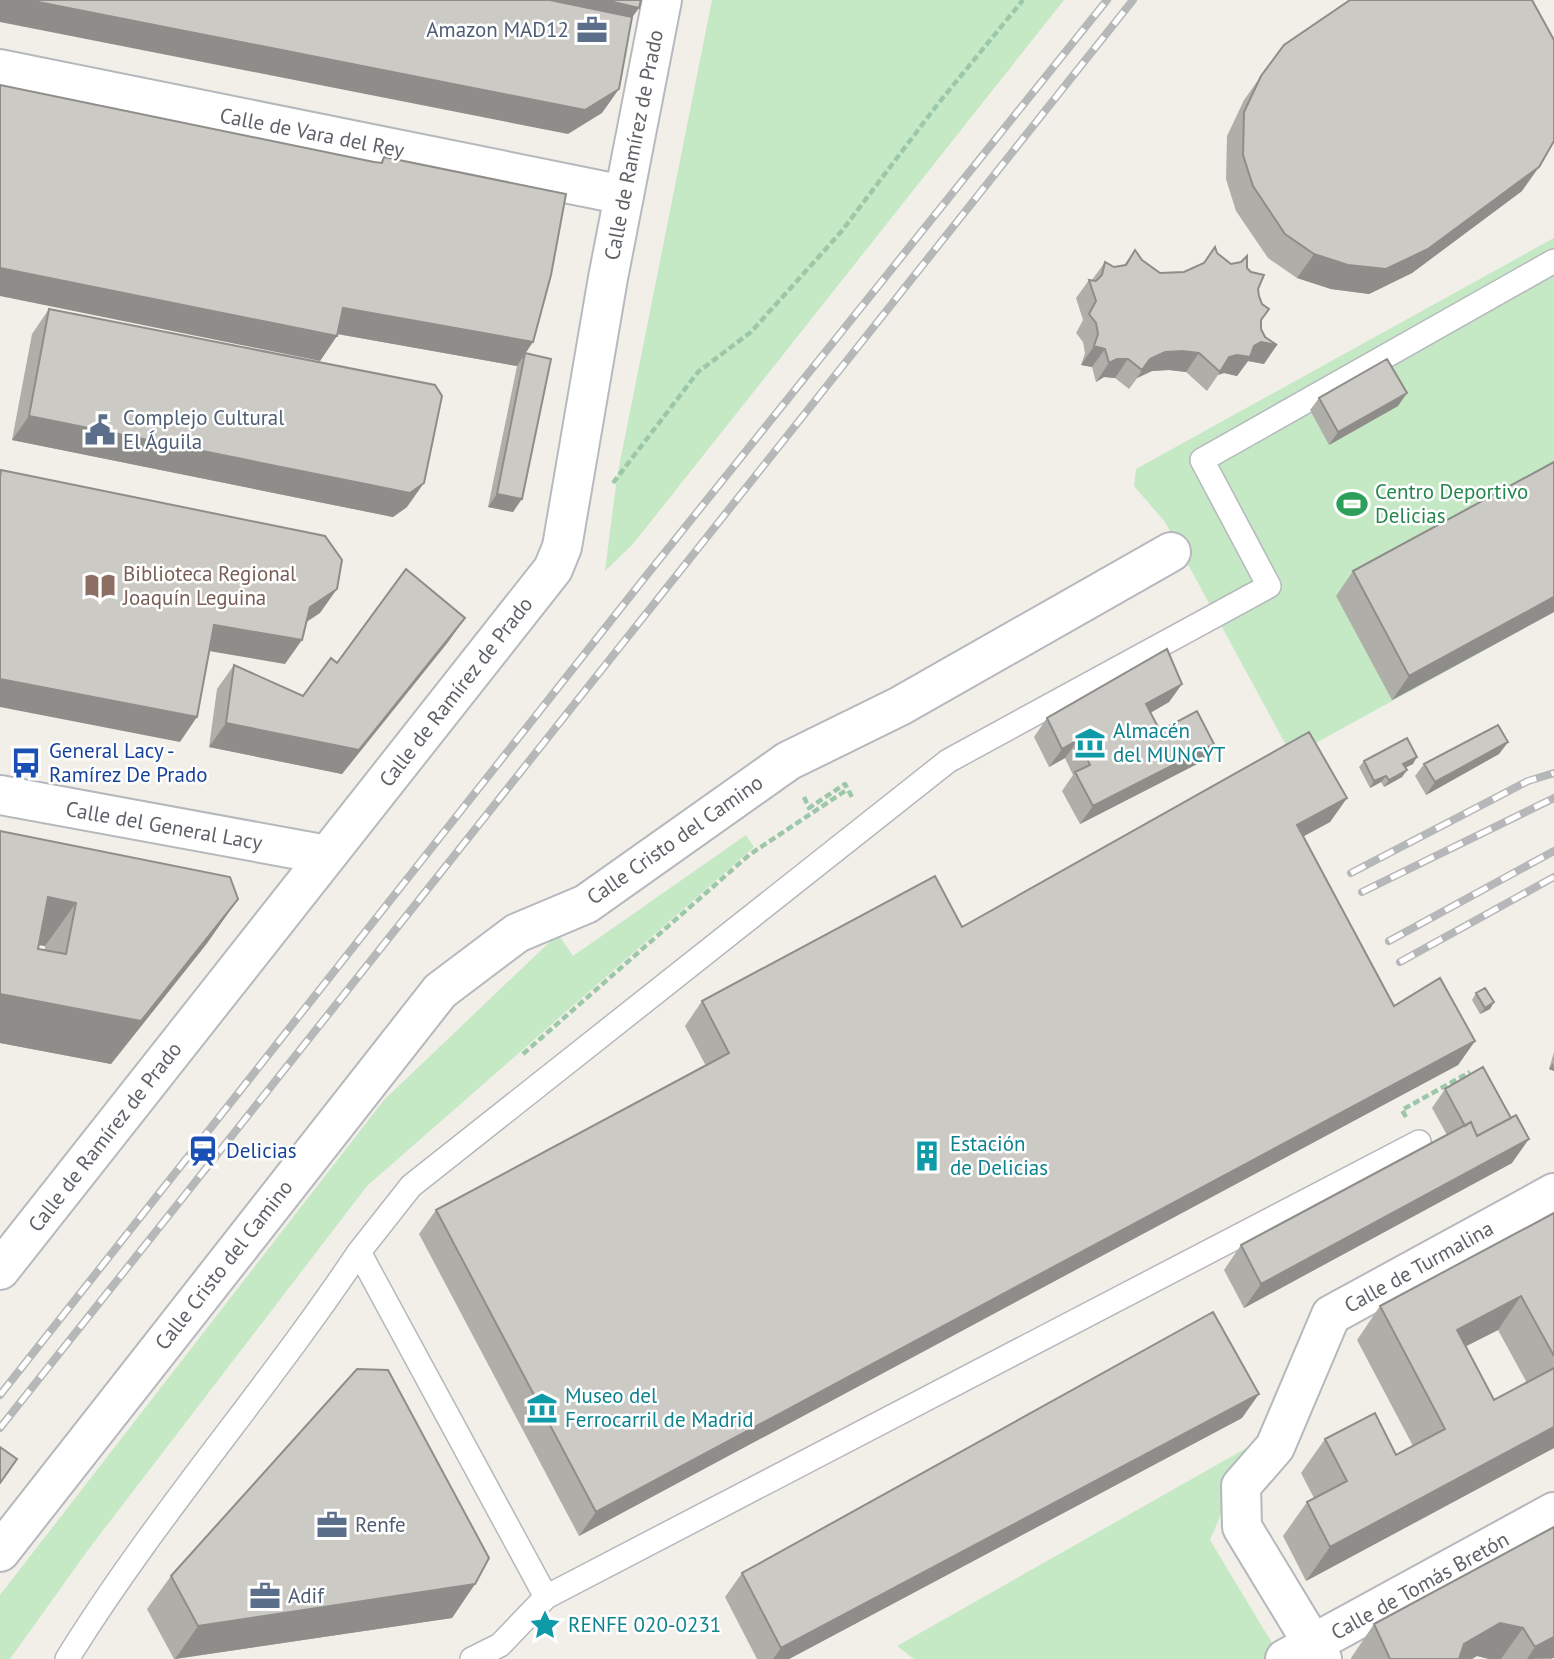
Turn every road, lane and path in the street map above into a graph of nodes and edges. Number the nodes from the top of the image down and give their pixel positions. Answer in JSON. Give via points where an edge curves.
{"nodes":[{"id":1,"x":662,"y":0,"type":"edge"},
{"id":2,"x":1023,"y":0,"type":"edge"},
{"id":3,"x":0,"y":69,"type":"edge"},
{"id":4,"x":624,"y":195,"type":"junction"},
{"id":5,"x":1554,"y":261,"type":"edge"},
{"id":6,"x":609,"y":487,"type":"dead end"},
{"id":7,"x":1171,"y":552,"type":"dead end"},
{"id":8,"x":0,"y":795,"type":"edge"},
{"id":9,"x":809,"y":808,"type":"dead end"},
{"id":10,"x":327,"y":855,"type":"junction"},
{"id":11,"x":513,"y":1063,"type":"dead end"},
{"id":12,"x":1470,"y":1072,"type":"edge"},
{"id":13,"x":1419,"y":1142,"type":"joint"},
{"id":14,"x":1554,"y":1193,"type":"edge"},
{"id":15,"x":359,"y":1252,"type":"junction"},
{"id":16,"x":0,"y":1270,"type":"edge"},
{"id":17,"x":1554,"y":1512,"type":"edge"},
{"id":18,"x":0,"y":1552,"type":"edge"},
{"id":19,"x":547,"y":1597,"type":"junction"},
{"id":20,"x":1307,"y":1654,"type":"edge"},
{"id":21,"x":67,"y":1659,"type":"edge"},
{"id":22,"x":472,"y":1659,"type":"edge"}],
"edges":[{"from":1,"to":4,"type":"street","name":"Calle de Ramírez de Prado"},
{"from":2,"to":6,"type":"path","via":[[841,232],[751,332],[698,372]]},
{"from":3,"to":4,"type":"street","name":"Calle de Vara del Rey"},
{"from":4,"to":10,"type":"street","name":"Calle de Ramírez de Prado","via":[[562,547],[553,569]]},
{"from":5,"to":15,"type":"lane","via":[[1202,460],[1269,586],[948,761],[411,1186]]},
{"from":7,"to":18,"type":"street","name":"Calle Cristo del Camino","via":[[900,706],[788,761],[586,904],[517,933],[440,991]]},
{"from":8,"to":10,"type":"street","name":"Calle del General Lacy"},
{"from":9,"to":11,"type":"path","via":[[846,786],[750,855]]},
{"from":10,"to":16,"type":"street","name":"Calle de Ramírez de Prado"},
{"from":12,"to":13,"type":"path","via":[[1402,1110]]},
{"from":13,"to":19,"type":"lane"},
{"from":14,"to":20,"type":"street","name":"Calle de Turmalina","via":[[1331,1315],[1275,1447],[1241,1486],[1242,1527]]},
{"from":15,"to":19,"type":"lane"},
{"from":15,"to":21,"type":"lane","via":[[305,1333],[114,1583]]},
{"from":17,"to":20,"type":"street","name":"Calle de Tomás Bretón"},
{"from":19,"to":22,"type":"lane","via":[[500,1645]]}]}
